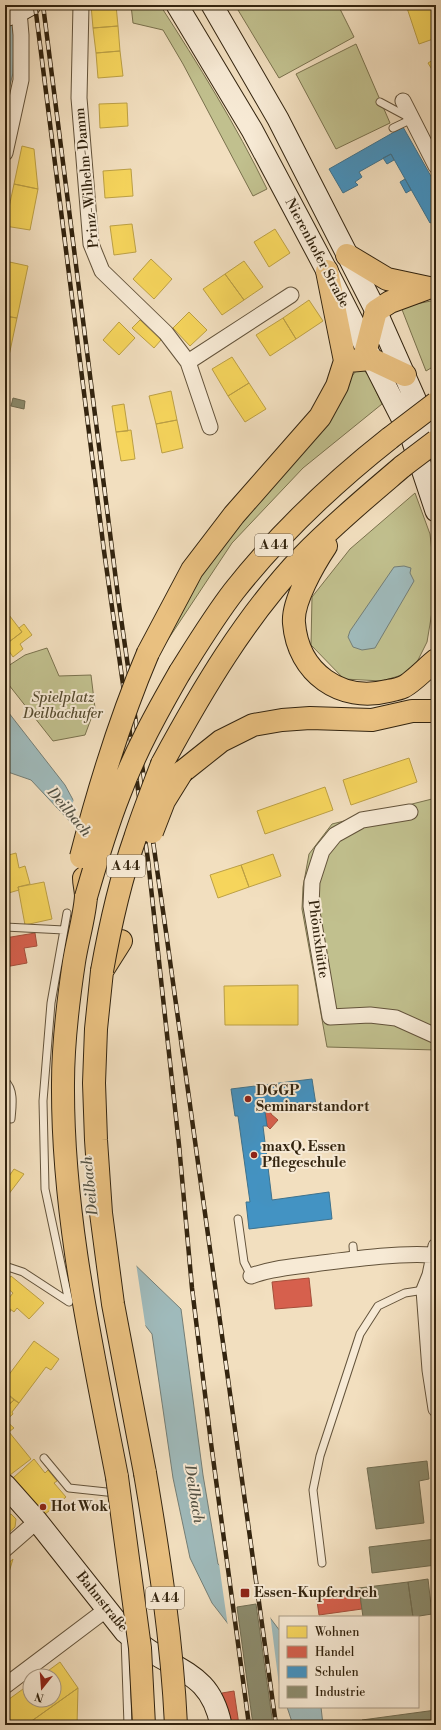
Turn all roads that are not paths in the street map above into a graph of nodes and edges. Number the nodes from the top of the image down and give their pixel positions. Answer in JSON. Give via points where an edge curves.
{"nodes":[{"id":1,"x":81,"y":5,"type":"edge"},
{"id":2,"x":177,"y":5,"type":"edge"},
{"id":3,"x":212,"y":5,"type":"edge"},
{"id":4,"x":18,"y":11,"type":"edge"},
{"id":5,"x":402,"y":101,"type":"dead end"},
{"id":6,"x":380,"y":102,"type":"dead end"},
{"id":7,"x":412,"y":119,"type":"junction"},
{"id":8,"x":393,"y":128,"type":"dead end"},
{"id":9,"x":5,"y":153,"type":"edge"},
{"id":10,"x":436,"y":166,"type":"edge"},
{"id":11,"x":347,"y":254,"type":"junction"},
{"id":12,"x":327,"y":271,"type":"junction"},
{"id":13,"x":432,"y":287,"type":"edge"},
{"id":14,"x":291,"y":295,"type":"dead end"},
{"id":15,"x":376,"y":311,"type":"junction"},
{"id":16,"x":369,"y":355,"type":"junction"},
{"id":17,"x":345,"y":361,"type":"junction"},
{"id":18,"x":188,"y":362,"type":"junction"},
{"id":19,"x":405,"y":375,"type":"junction"},
{"id":20,"x":436,"y":403,"type":"edge"},
{"id":21,"x":210,"y":427,"type":"dead end"},
{"id":22,"x":436,"y":441,"type":"edge"},
{"id":23,"x":436,"y":446,"type":"edge"},
{"id":24,"x":436,"y":511,"type":"edge"},
{"id":25,"x":346,"y":513,"type":"junction"},
{"id":26,"x":436,"y":660,"type":"edge"},
{"id":27,"x":436,"y":697,"type":"edge"},
{"id":28,"x":436,"y":710,"type":"edge"},
{"id":29,"x":412,"y":711,"type":"junction"},
{"id":30,"x":410,"y":812,"type":"dead end"},
{"id":31,"x":86,"y":897,"type":"junction"},
{"id":32,"x":67,"y":913,"type":"dead end"},
{"id":33,"x":5,"y":927,"type":"edge"},
{"id":34,"x":64,"y":930,"type":"junction"},
{"id":35,"x":102,"y":971,"type":"junction"},
{"id":36,"x":436,"y":1036,"type":"edge"},
{"id":37,"x":5,"y":1081,"type":"edge"},
{"id":38,"x":11,"y":1119,"type":"dead end"},
{"id":39,"x":238,"y":1219,"type":"dead end"},
{"id":40,"x":435,"y":1251,"type":"edge"},
{"id":41,"x":5,"y":1266,"type":"edge"},
{"id":42,"x":252,"y":1276,"type":"joint"},
{"id":43,"x":433,"y":1276,"type":"edge"},
{"id":44,"x":424,"y":1290,"type":"junction"},
{"id":45,"x":436,"y":1409,"type":"edge"},
{"id":46,"x":44,"y":1458,"type":"dead end"},
{"id":47,"x":5,"y":1485,"type":"edge"},
{"id":48,"x":130,"y":1494,"type":"dead end"},
{"id":49,"x":37,"y":1521,"type":"junction"},
{"id":50,"x":5,"y":1549,"type":"edge"},
{"id":51,"x":322,"y":1563,"type":"dead end"},
{"id":52,"x":107,"y":1608,"type":"junction"},
{"id":53,"x":125,"y":1632,"type":"junction"},
{"id":54,"x":6,"y":1685,"type":"edge"},
{"id":55,"x":128,"y":1725,"type":"edge"},
{"id":56,"x":144,"y":1725,"type":"edge"},
{"id":57,"x":176,"y":1725,"type":"edge"},
{"id":58,"x":221,"y":1725,"type":"edge"}],
"edges":[{"from":1,"to":18,"type":"street","name":"Prinz-Wilhelm-Damm","via":[[79,98],[91,244],[102,271],[166,333]]},
{"from":2,"to":12,"type":"main road","name":"Nierenhofer Straße","via":[[252,130]]},
{"from":3,"to":11,"type":"main road","name":"Nierenhofer Straße","via":[[278,119]]},
{"from":4,"to":9,"type":"street","via":[[21,80]]},
{"from":5,"to":7,"type":"street"},
{"from":6,"to":7,"type":"lane"},
{"from":7,"to":8,"type":"lane"},
{"from":7,"to":10,"type":"street"},
{"from":11,"to":13,"type":"highway","via":[[387,279]]},
{"from":11,"to":15,"type":"main road","name":"Nierenhofer Straße"},
{"from":12,"to":16,"type":"main road","name":"Nierenhofer Straße"},
{"from":12,"to":17,"type":"highway"},
{"from":13,"to":15,"type":"highway","via":[[390,302]]},
{"from":14,"to":18,"type":"street"},
{"from":15,"to":16,"type":"highway"},
{"from":15,"to":19,"type":"main road","name":"Nierenhofer Straße"},
{"from":16,"to":17,"type":"highway"},
{"from":16,"to":19,"type":"highway"},
{"from":16,"to":24,"type":"main road","name":"Nierenhofer Straße","via":[[411,436]]},
{"from":17,"to":31,"type":"highway","bridge":true,"via":[[337,386],[320,417],[234,514],[192,570],[148,653],[118,730],[90,821],[81,857]]},
{"from":18,"to":21,"type":"street","name":"Prinz-Wilhelm-Damm"},
{"from":19,"to":23,"type":"main road","name":"Nierenhofer Straße"},
{"from":20,"to":31,"type":"highway","number":"A 44","bridge":true,"via":[[337,483],[278,541],[234,592],[180,672],[143,740],[107,827]]},
{"from":22,"to":25,"type":"highway","number":"A 44","bridge":true},
{"from":25,"to":26,"type":"highway","via":[[312,567],[298,598],[293,623],[299,647],[314,672],[331,685],[355,693],[379,693],[403,687]]},
{"from":25,"to":35,"type":"highway","number":"A 44","bridge":true,"via":[[303,556],[258,609],[205,686],[162,764],[125,870]]},
{"from":27,"to":29,"type":"highway"},
{"from":28,"to":29,"type":"highway"},
{"from":29,"to":35,"type":"highway","bridge":true,"via":[[372,720],[310,718],[253,725],[221,741],[182,772],[164,801],[148,842],[121,941]]},
{"from":30,"to":36,"type":"street","name":"Phönixhütte","via":[[362,820],[335,835],[322,851],[312,882],[311,906],[330,1017],[370,1015],[396,1018]]},
{"from":31,"to":56,"type":"highway","number":"A 44","bridge":true,"via":[[74,962],[67,1025],[63,1082],[64,1140],[71,1215],[84,1306],[123,1516],[140,1648]]},
{"from":32,"to":34,"type":"lane"},
{"from":33,"to":34,"type":"lane"},
{"from":34,"to":41,"type":"lane","via":[[51,1003],[44,1109],[45,1189],[69,1302],[24,1272]]},
{"from":35,"to":57,"type":"highway","number":"A 44","bridge":true,"via":[[94,1083],[101,1213],[113,1304],[146,1473],[159,1556],[172,1664]]},
{"from":37,"to":38,"type":"lane","via":[[11,1094]]},
{"from":39,"to":42,"type":"lane","via":[[244,1262]]},
{"from":40,"to":42,"type":"street","via":[[412,1254],[353,1252]]},
{"from":40,"to":43,"type":"street"},
{"from":43,"to":44,"type":"street"},
{"from":44,"to":45,"type":"street","via":[[430,1370]]},
{"from":44,"to":51,"type":"lane","via":[[405,1293],[378,1306],[360,1334],[320,1456],[313,1490]]},
{"from":46,"to":48,"type":"lane","via":[[69,1488]]},
{"from":47,"to":49,"type":"main road","name":"Bahnstraße"},
{"from":49,"to":50,"type":"street"},
{"from":49,"to":52,"type":"main road","name":"Bahnstraße"},
{"from":52,"to":53,"type":"main road","name":"Bahnstraße"},
{"from":52,"to":54,"type":"street"},
{"from":53,"to":55,"type":"lane"},
{"from":53,"to":58,"type":"main road","name":"Bahnstraße","via":[[143,1647],[194,1676],[204,1685],[216,1707]]}]}
